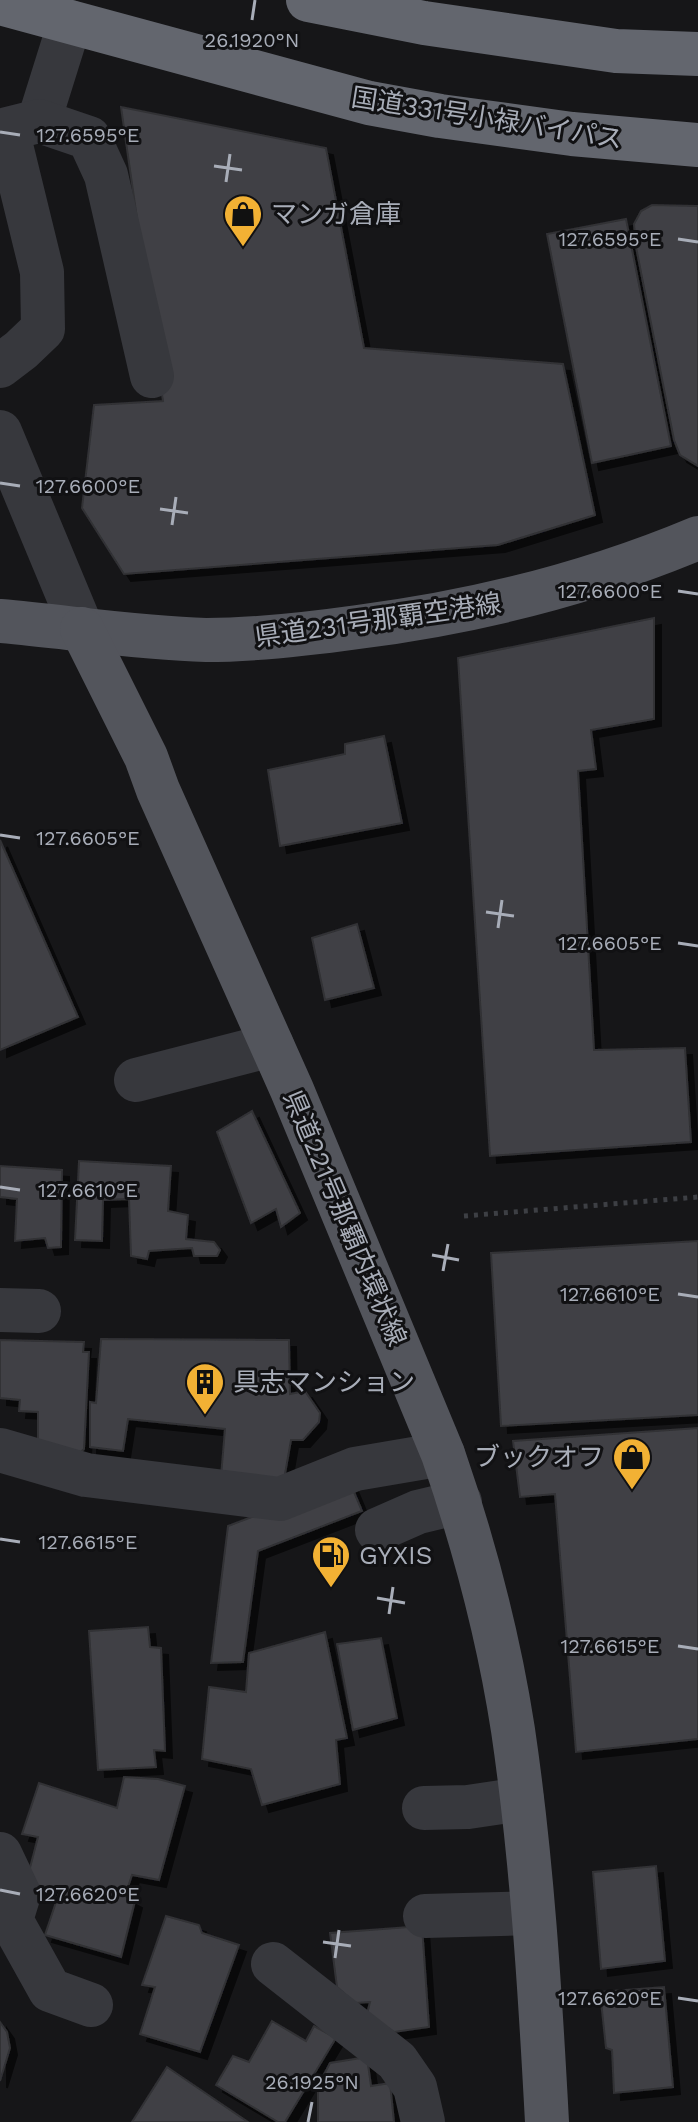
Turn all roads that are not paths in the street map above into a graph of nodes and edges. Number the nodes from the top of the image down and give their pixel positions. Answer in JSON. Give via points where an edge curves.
{"nodes":[{"id":1,"x":308,"y":0,"type":"edge"},
{"id":2,"x":0,"y":3,"type":"edge"},
{"id":3,"x":70,"y":22,"type":"junction"},
{"id":4,"x":698,"y":54,"type":"edge"},
{"id":5,"x":39,"y":121,"type":"junction"},
{"id":6,"x":698,"y":145,"type":"edge"},
{"id":7,"x":0,"y":366,"type":"edge"},
{"id":8,"x":152,"y":376,"type":"dead end"},
{"id":9,"x":0,"y":432,"type":"edge"},
{"id":10,"x":698,"y":538,"type":"edge"},
{"id":11,"x":0,"y":621,"type":"edge"},
{"id":12,"x":82,"y":629,"type":"junction"},
{"id":13,"x":272,"y":1045,"type":"junction"},
{"id":14,"x":136,"y":1080,"type":"dead end"},
{"id":15,"x":0,"y":1450,"type":"edge"},
{"id":16,"x":443,"y":1454,"type":"junction"},
{"id":17,"x":460,"y":1502,"type":"junction"},
{"id":18,"x":377,"y":1530,"type":"dead end"},
{"id":19,"x":522,"y":1799,"type":"junction"},
{"id":20,"x":424,"y":1808,"type":"dead end"},
{"id":21,"x":0,"y":1854,"type":"edge"},
{"id":22,"x":533,"y":1913,"type":"junction"},
{"id":23,"x":425,"y":1916,"type":"dead end"},
{"id":24,"x":273,"y":1964,"type":"dead end"},
{"id":25,"x":91,"y":2005,"type":"dead end"},
{"id":26,"x":423,"y":2122,"type":"edge"},
{"id":27,"x":547,"y":2122,"type":"edge"}],
"edges":[{"from":1,"to":4,"type":"highway","via":[[616,51]]},
{"from":2,"to":3,"type":"highway","name":"国道331号小禄バイパス"},
{"from":3,"to":5,"type":"street"},
{"from":3,"to":6,"type":"highway","name":"国道331号小禄バイパス","via":[[381,105],[572,134]]},
{"from":5,"to":7,"type":"street","via":[[7,129],[42,272],[43,329]]},
{"from":5,"to":8,"type":"street","via":[[89,138],[106,175]]},
{"from":9,"to":12,"type":"street"},
{"from":10,"to":12,"type":"main road","name":"県道231号那覇空港線","via":[[546,592],[435,617],[245,639]]},
{"from":11,"to":12,"type":"main road","name":"県道231号那覇空港線"},
{"from":12,"to":13,"type":"main road","name":"県道221号那覇内環状線","via":[[146,757]]},
{"from":13,"to":14,"type":"street"},
{"from":13,"to":16,"type":"main road","name":"県道221号那覇内環状線"},
{"from":15,"to":16,"type":"street","via":[[86,1475],[280,1499],[372,1466]]},
{"from":16,"to":17,"type":"main road","name":"県道221号那覇内環状線"},
{"from":17,"to":18,"type":"street"},
{"from":17,"to":19,"type":"main road","name":"県道221号那覇内環状線","via":[[497,1655]]},
{"from":19,"to":20,"type":"street"},
{"from":19,"to":22,"type":"main road","name":"県道221号那覇内環状線"},
{"from":21,"to":25,"type":"street","via":[[19,1894],[11,1920],[50,1990]]},
{"from":22,"to":23,"type":"street"},
{"from":22,"to":27,"type":"main road","name":"県道221号那覇内環状線"},
{"from":24,"to":26,"type":"street","via":[[397,2061],[415,2087]]}]}
